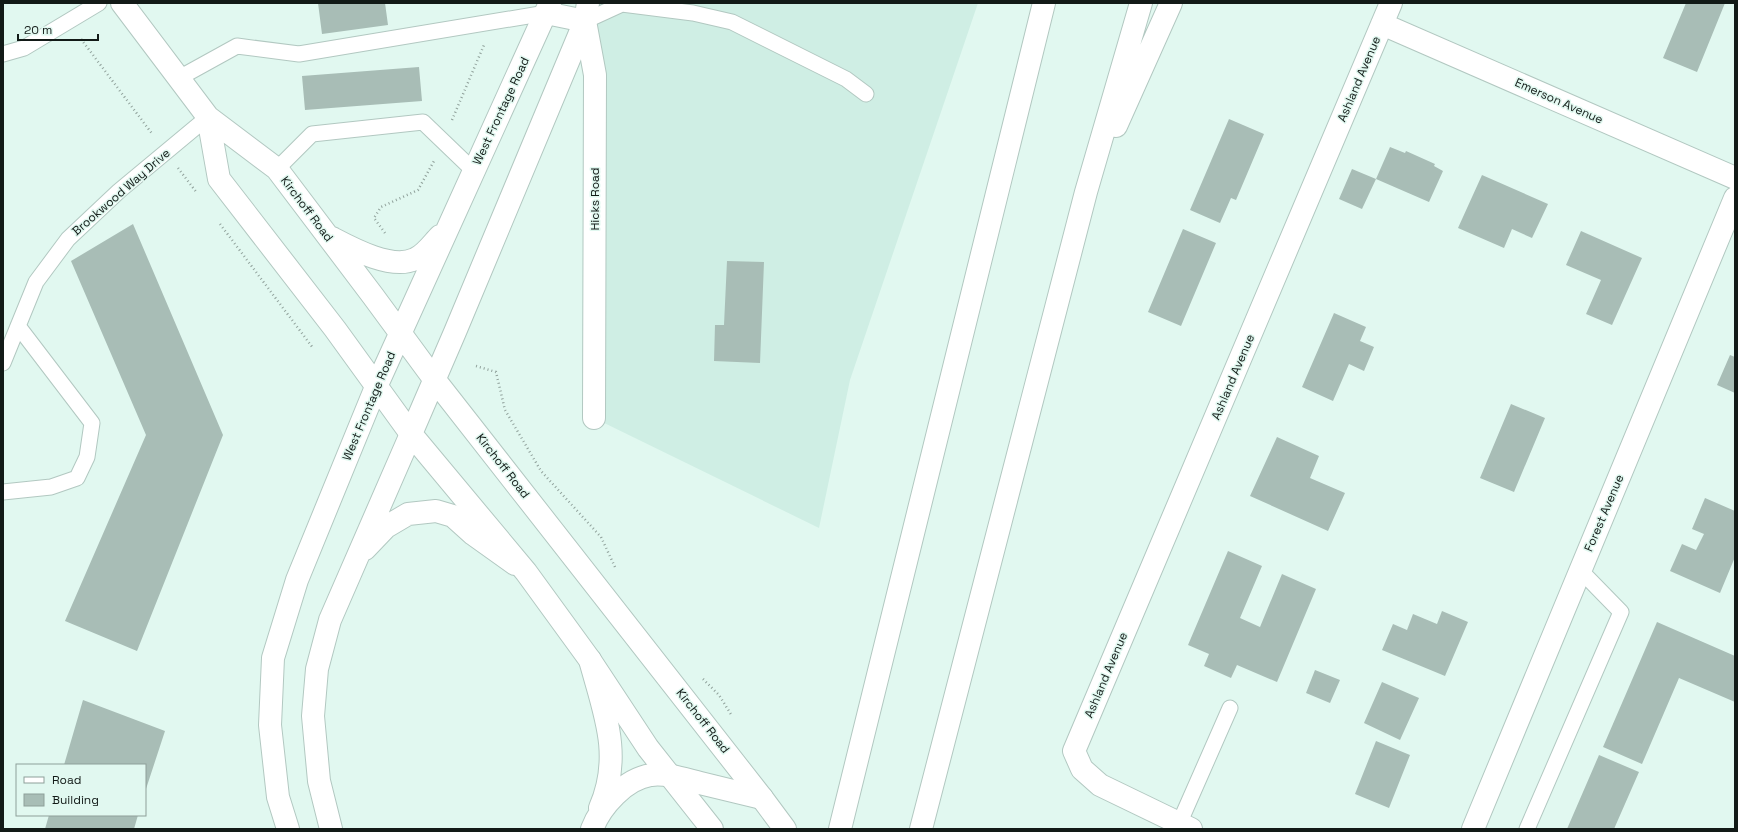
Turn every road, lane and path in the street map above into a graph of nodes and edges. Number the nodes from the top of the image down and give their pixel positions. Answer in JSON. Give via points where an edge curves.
{"nodes":[{"id":1,"x":99,"y":3,"type":"edge"},
{"id":2,"x":122,"y":3,"type":"edge"},
{"id":3,"x":1044,"y":3,"type":"edge"},
{"id":4,"x":1141,"y":3,"type":"edge"},
{"id":5,"x":1171,"y":3,"type":"edge"},
{"id":6,"x":1391,"y":3,"type":"edge"},
{"id":7,"x":548,"y":8,"type":"edge"},
{"id":8,"x":586,"y":12,"type":"edge"},
{"id":9,"x":68,"y":21,"type":"junction"},
{"id":10,"x":1382,"y":24,"type":"junction"},
{"id":11,"x":3,"y":54,"type":"edge"},
{"id":12,"x":179,"y":78,"type":"junction"},
{"id":13,"x":866,"y":94,"type":"dead end"},
{"id":14,"x":208,"y":117,"type":"junction"},
{"id":15,"x":166,"y":152,"type":"junction"},
{"id":16,"x":276,"y":169,"type":"junction"},
{"id":17,"x":474,"y":171,"type":"junction"},
{"id":18,"x":1735,"y":178,"type":"edge"},
{"id":19,"x":1086,"y":192,"type":"junction"},
{"id":20,"x":199,"y":196,"type":"dead end"},
{"id":21,"x":1735,"y":198,"type":"edge"},
{"id":22,"x":218,"y":222,"type":"dead end"},
{"id":23,"x":449,"y":226,"type":"junction"},
{"id":24,"x":327,"y":236,"type":"junction"},
{"id":25,"x":18,"y":326,"type":"junction"},
{"id":26,"x":400,"y":333,"type":"junction"},
{"id":27,"x":313,"y":348,"type":"dead end"},
{"id":28,"x":3,"y":363,"type":"edge"},
{"id":29,"x":476,"y":366,"type":"dead end"},
{"id":30,"x":434,"y":379,"type":"junction"},
{"id":31,"x":376,"y":387,"type":"junction"},
{"id":32,"x":594,"y":418,"type":"dead end"},
{"id":33,"x":411,"y":434,"type":"junction"},
{"id":34,"x":3,"y":492,"type":"edge"},
{"id":35,"x":357,"y":556,"type":"junction"},
{"id":36,"x":616,"y":570,"type":"dead end"},
{"id":37,"x":1580,"y":570,"type":"junction"},
{"id":38,"x":526,"y":572,"type":"junction"},
{"id":39,"x":590,"y":660,"type":"junction"},
{"id":40,"x":699,"y":676,"type":"dead end"},
{"id":41,"x":1230,"y":708,"type":"dead end"},
{"id":42,"x":735,"y":722,"type":"dead end"},
{"id":43,"x":671,"y":776,"type":"junction"},
{"id":44,"x":762,"y":798,"type":"junction"},
{"id":45,"x":595,"y":821,"type":"edge"},
{"id":46,"x":841,"y":822,"type":"edge"},
{"id":47,"x":1183,"y":827,"type":"edge"},
{"id":48,"x":288,"y":829,"type":"edge"},
{"id":49,"x":331,"y":829,"type":"edge"},
{"id":50,"x":712,"y":829,"type":"edge"},
{"id":51,"x":785,"y":829,"type":"edge"},
{"id":52,"x":921,"y":829,"type":"edge"},
{"id":53,"x":1473,"y":829,"type":"edge"},
{"id":54,"x":1526,"y":829,"type":"edge"}],
"edges":[{"from":1,"to":9,"type":"lane"},
{"from":2,"to":12,"type":"main road","name":"Kirchoff Road"},
{"from":3,"to":46,"type":"main road"},
{"from":4,"to":19,"type":"main road"},
{"from":5,"to":19,"type":"main road"},
{"from":6,"to":10,"type":"main road","name":"Ashland Avenue"},
{"from":7,"to":8,"type":"main road"},
{"from":7,"to":12,"type":"lane","via":[[299,54],[237,46]]},
{"from":7,"to":17,"type":"main road","name":"West Frontage Road"},
{"from":8,"to":13,"type":"lane","via":[[622,4],[693,13],[732,22],[846,79]]},
{"from":8,"to":30,"type":"main road"},
{"from":8,"to":32,"type":"main road","name":"Hicks Road","via":[[595,75]]},
{"from":9,"to":11,"type":"lane","via":[[24,48]]},
{"from":9,"to":15,"type":"path"},
{"from":10,"to":18,"type":"main road","name":"Emerson Avenue"},
{"from":10,"to":47,"type":"main road","name":"Ashland Avenue","via":[[1074,751],[1082,769],[1100,785]]},
{"from":12,"to":14,"type":"main road","name":"Kirchoff Road"},
{"from":14,"to":15,"type":"lane","name":"Brookwood Way Drive"},
{"from":14,"to":16,"type":"main road","name":"Kirchoff Road"},
{"from":14,"to":31,"type":"main road","name":"Kirchoff Road","via":[[219,179],[335,329]]},
{"from":15,"to":20,"type":"path"},
{"from":15,"to":25,"type":"lane","name":"Brookwood Way Drive","via":[[119,191],[68,239],[36,282]]},
{"from":16,"to":17,"type":"lane","via":[[312,134],[423,122]]},
{"from":16,"to":24,"type":"main road","name":"Kirchoff Road"},
{"from":17,"to":23,"type":"main road","name":"West Frontage Road"},
{"from":19,"to":52,"type":"main road"},
{"from":21,"to":37,"type":"main road","name":"Forest Avenue"},
{"from":22,"to":27,"type":"path"},
{"from":23,"to":24,"type":"main road","via":[[415,259],[399,261],[374,257]]},
{"from":23,"to":26,"type":"main road","name":"West Frontage Road"},
{"from":24,"to":26,"type":"main road","name":"Kirchoff Road"},
{"from":25,"to":28,"type":"lane","name":"Brookwood Way Drive"},
{"from":25,"to":34,"type":"lane","via":[[92,423],[87,457],[77,478],[51,487]]},
{"from":26,"to":30,"type":"main road","name":"Kirchoff Road"},
{"from":26,"to":31,"type":"main road","name":"West Frontage Road"},
{"from":29,"to":36,"type":"path","via":[[496,372],[505,410],[541,471],[601,538]]},
{"from":30,"to":33,"type":"main road"},
{"from":30,"to":44,"type":"main road","name":"Kirchoff Road"},
{"from":31,"to":33,"type":"main road","name":"Kirchoff Road"},
{"from":31,"to":48,"type":"main road","name":"West Frontage Road","via":[[297,580],[274,658],[270,725],[278,797]]},
{"from":33,"to":35,"type":"main road"},
{"from":33,"to":38,"type":"main road","name":"Kirchoff Road"},
{"from":35,"to":38,"type":"main road","via":[[386,527],[408,514],[436,511],[453,516],[473,534]]},
{"from":35,"to":49,"type":"main road","via":[[330,620],[317,669],[313,716],[320,780]]},
{"from":37,"to":53,"type":"main road","name":"Forest Avenue"},
{"from":37,"to":54,"type":"lane","via":[[1621,612]]},
{"from":38,"to":39,"type":"main road","name":"Kirchoff Road"},
{"from":39,"to":43,"type":"main road","name":"Kirchoff Road","via":[[648,748]]},
{"from":39,"to":45,"type":"main road","via":[[612,743],[611,774],[606,796]]},
{"from":40,"to":42,"type":"path","via":[[719,695]]},
{"from":41,"to":47,"type":"lane"},
{"from":43,"to":44,"type":"main road"},
{"from":43,"to":45,"type":"main road","via":[[651,775],[641,778],[608,801]]},
{"from":43,"to":50,"type":"main road","name":"Kirchoff Road"},
{"from":44,"to":51,"type":"main road","name":"Kirchoff Road"}]}
